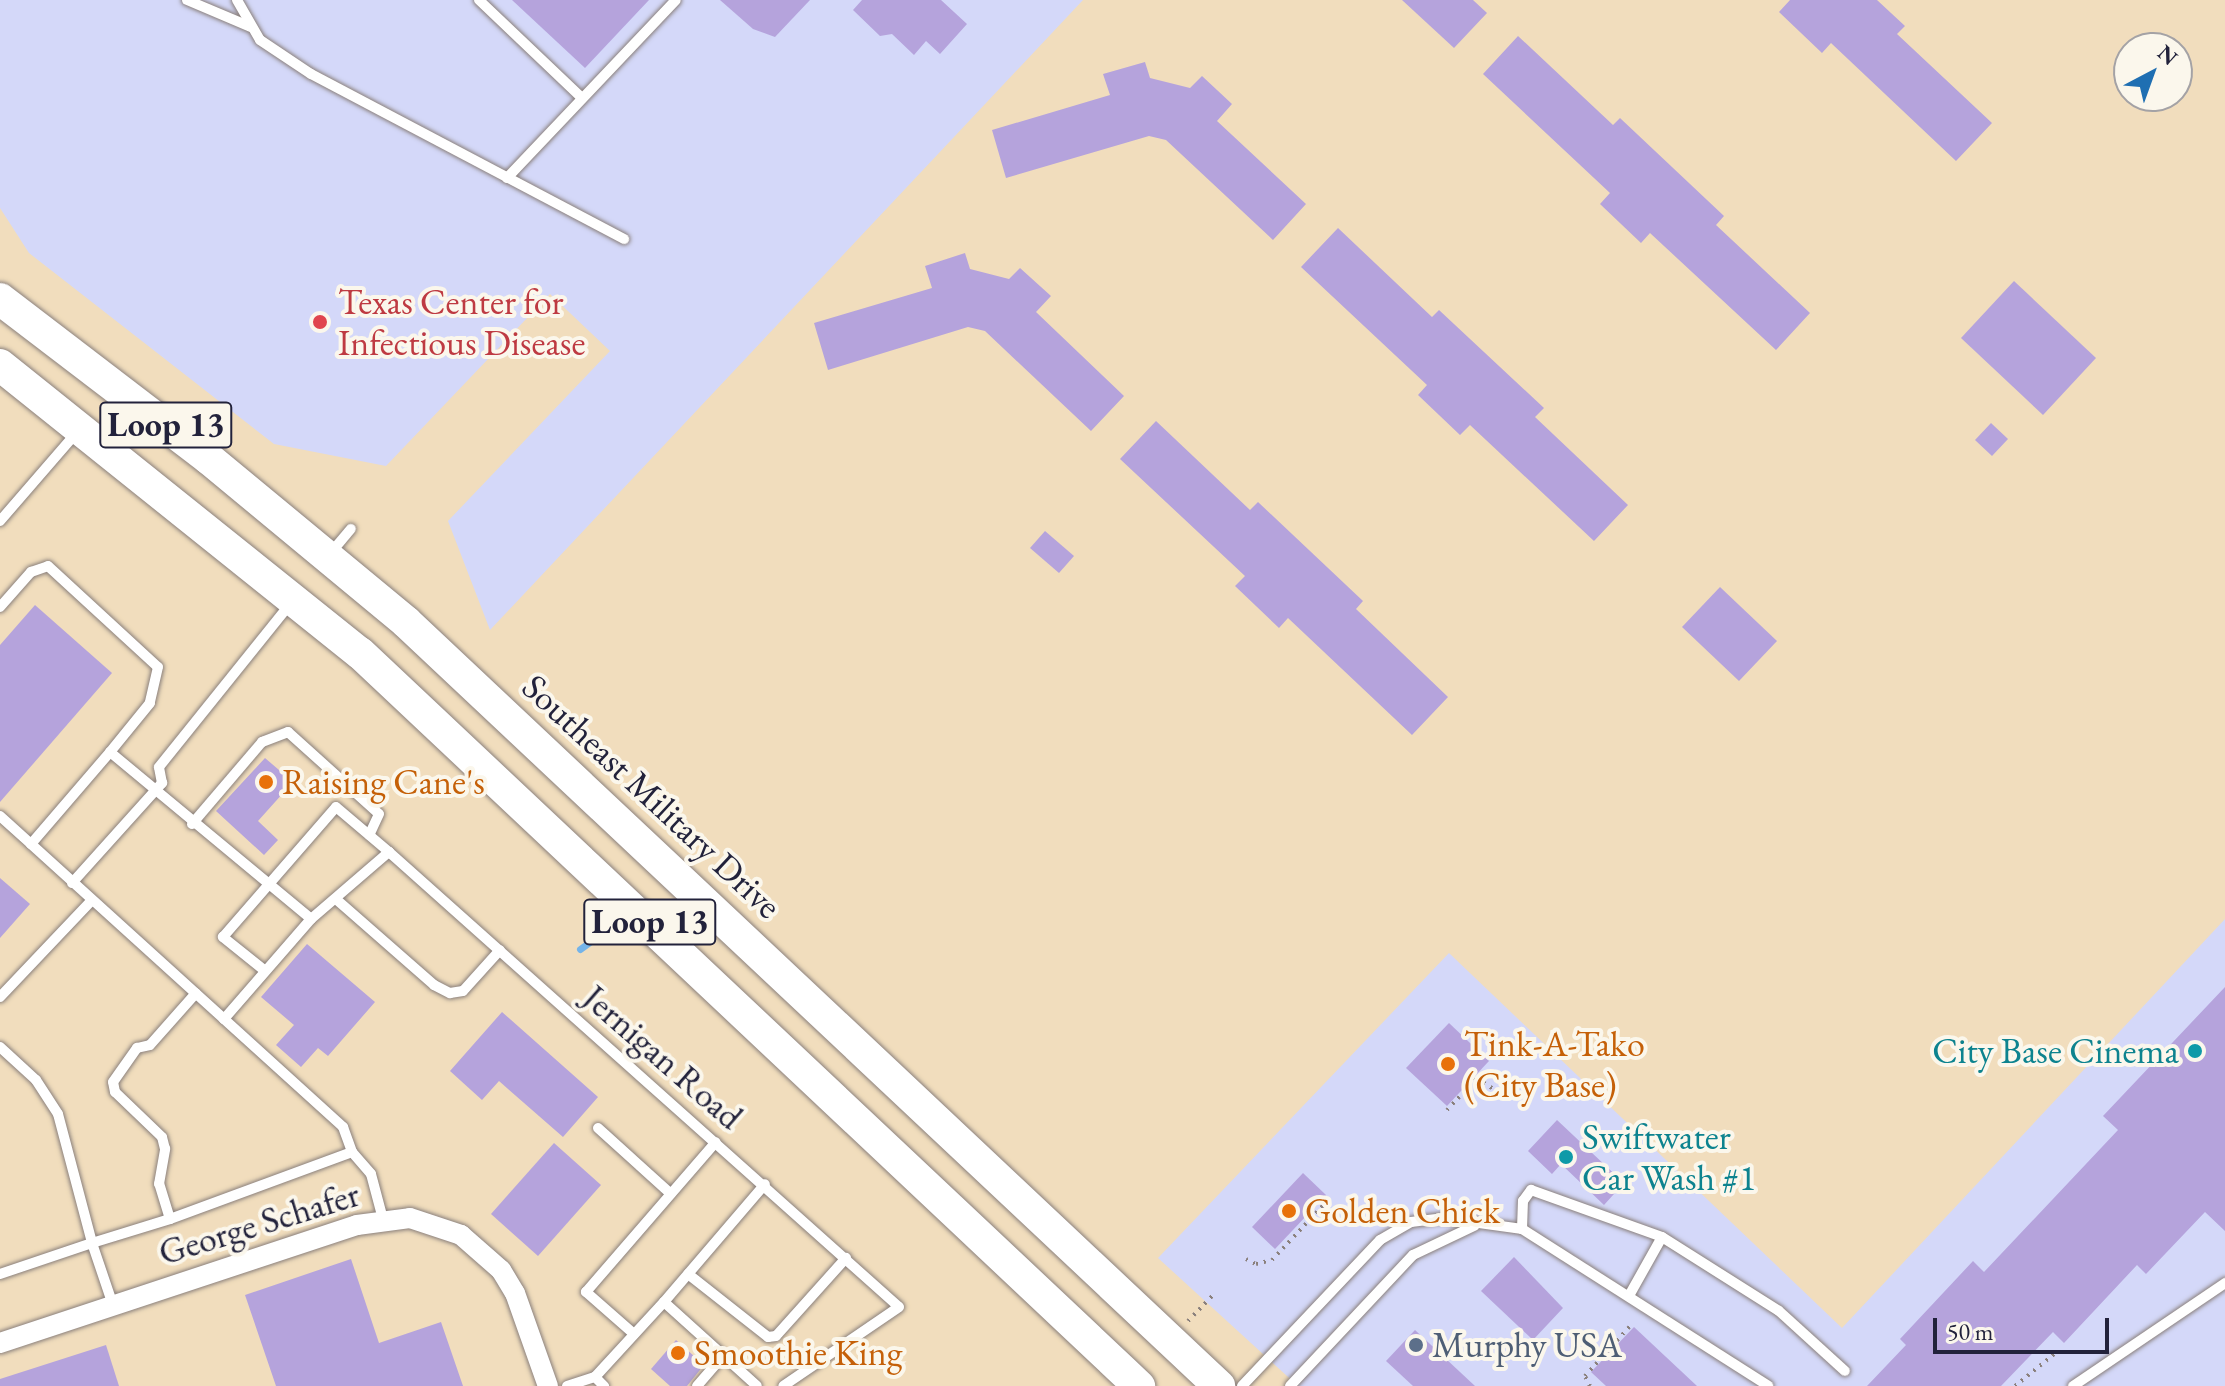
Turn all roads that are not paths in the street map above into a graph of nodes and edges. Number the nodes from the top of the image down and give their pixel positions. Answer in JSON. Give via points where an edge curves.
{"nodes":[{"id":1,"x":187,"y":0,"type":"edge"},
{"id":2,"x":237,"y":0,"type":"edge"},
{"id":3,"x":479,"y":0,"type":"edge"},
{"id":4,"x":676,"y":0,"type":"edge"},
{"id":5,"x":251,"y":27,"type":"junction"},
{"id":6,"x":582,"y":98,"type":"junction"},
{"id":7,"x":507,"y":178,"type":"junction"},
{"id":8,"x":624,"y":239,"type":"dead end"},
{"id":9,"x":0,"y":299,"type":"edge"},
{"id":10,"x":0,"y":365,"type":"edge"},
{"id":11,"x":81,"y":427,"type":"junction"},
{"id":12,"x":0,"y":521,"type":"edge"},
{"id":13,"x":351,"y":529,"type":"dead end"},
{"id":14,"x":328,"y":558,"type":"junction"},
{"id":15,"x":295,"y":598,"type":"junction"},
{"id":16,"x":0,"y":607,"type":"edge"},
{"id":17,"x":110,"y":752,"type":"junction"},
{"id":18,"x":158,"y":787,"type":"junction"},
{"id":19,"x":0,"y":816,"type":"edge"},
{"id":20,"x":192,"y":824,"type":"junction"},
{"id":21,"x":369,"y":835,"type":"junction"},
{"id":22,"x":31,"y":844,"type":"junction"},
{"id":23,"x":389,"y":852,"type":"junction"},
{"id":24,"x":72,"y":883,"type":"junction"},
{"id":25,"x":269,"y":883,"type":"junction"},
{"id":26,"x":337,"y":900,"type":"junction"},
{"id":27,"x":91,"y":901,"type":"junction"},
{"id":28,"x":311,"y":919,"type":"junction"},
{"id":29,"x":500,"y":950,"type":"junction"},
{"id":30,"x":264,"y":970,"type":"junction"},
{"id":31,"x":196,"y":993,"type":"junction"},
{"id":32,"x":0,"y":997,"type":"edge"},
{"id":33,"x":224,"y":1019,"type":"junction"},
{"id":34,"x":0,"y":1047,"type":"edge"},
{"id":35,"x":598,"y":1128,"type":"dead end"},
{"id":36,"x":716,"y":1142,"type":"junction"},
{"id":37,"x":352,"y":1152,"type":"junction"},
{"id":38,"x":765,"y":1184,"type":"junction"},
{"id":39,"x":671,"y":1194,"type":"junction"},
{"id":40,"x":170,"y":1219,"type":"junction"},
{"id":41,"x":383,"y":1219,"type":"junction"},
{"id":42,"x":1474,"y":1226,"type":"junction"},
{"id":43,"x":1522,"y":1229,"type":"junction"},
{"id":44,"x":1662,"y":1237,"type":"junction"},
{"id":45,"x":92,"y":1243,"type":"junction"},
{"id":46,"x":846,"y":1258,"type":"junction"},
{"id":47,"x":0,"y":1274,"type":"edge"},
{"id":48,"x":688,"y":1274,"type":"junction"},
{"id":49,"x":2225,"y":1283,"type":"edge"},
{"id":50,"x":1630,"y":1294,"type":"junction"},
{"id":51,"x":664,"y":1302,"type":"junction"},
{"id":52,"x":113,"y":1305,"type":"junction"},
{"id":53,"x":634,"y":1334,"type":"junction"},
{"id":54,"x":0,"y":1343,"type":"edge"},
{"id":55,"x":723,"y":1356,"type":"junction"},
{"id":56,"x":1845,"y":1371,"type":"dead end"},
{"id":57,"x":595,"y":1377,"type":"junction"},
{"id":58,"x":1127,"y":1380,"type":"edge"},
{"id":59,"x":548,"y":1386,"type":"edge"},
{"id":60,"x":567,"y":1386,"type":"edge"},
{"id":61,"x":604,"y":1386,"type":"edge"},
{"id":62,"x":697,"y":1386,"type":"edge"},
{"id":63,"x":757,"y":1386,"type":"edge"},
{"id":64,"x":783,"y":1386,"type":"edge"},
{"id":65,"x":1219,"y":1386,"type":"edge"},
{"id":66,"x":1242,"y":1386,"type":"edge"},
{"id":67,"x":1290,"y":1386,"type":"edge"},
{"id":68,"x":1768,"y":1386,"type":"edge"},
{"id":69,"x":2073,"y":1386,"type":"edge"}],
"edges":[{"from":1,"to":5,"type":"lane"},
{"from":2,"to":5,"type":"lane"},
{"from":3,"to":6,"type":"lane"},
{"from":4,"to":6,"type":"lane"},
{"from":5,"to":7,"type":"lane","via":[[260,40],[311,74]]},
{"from":6,"to":7,"type":"lane"},
{"from":7,"to":8,"type":"lane"},
{"from":9,"to":14,"type":"main road","name":"Southeast Military Drive","number":"Loop 13","via":[[134,399]]},
{"from":10,"to":11,"type":"main road","number":"Loop 13"},
{"from":11,"to":12,"type":"lane"},
{"from":11,"to":15,"type":"main road","number":"Loop 13"},
{"from":13,"to":14,"type":"lane"},
{"from":14,"to":15,"type":"main road"},
{"from":14,"to":65,"type":"main road","name":"Southeast Military Drive","number":"Loop 13","via":[[544,747]]},
{"from":15,"to":18,"type":"lane","via":[[159,767]]},
{"from":15,"to":58,"type":"main road","number":"Loop 13","via":[[534,812]]},
{"from":16,"to":17,"type":"lane","via":[[31,572],[48,566],[158,667],[150,703]]},
{"from":17,"to":18,"type":"lane"},
{"from":17,"to":22,"type":"lane"},
{"from":18,"to":20,"type":"lane"},
{"from":18,"to":24,"type":"lane"},
{"from":19,"to":22,"type":"lane"},
{"from":20,"to":21,"type":"lane","via":[[262,742],[288,732],[366,797],[379,814]]},
{"from":20,"to":25,"type":"lane"},
{"from":21,"to":23,"type":"lane","name":"Jernigan Road"},
{"from":21,"to":25,"type":"lane","name":"Jernigan Road","via":[[336,807]]},
{"from":22,"to":24,"type":"lane"},
{"from":23,"to":26,"type":"lane"},
{"from":23,"to":29,"type":"lane","name":"Jernigan Road"},
{"from":24,"to":27,"type":"lane"},
{"from":25,"to":28,"type":"lane"},
{"from":25,"to":30,"type":"lane","via":[[223,937]]},
{"from":26,"to":28,"type":"lane"},
{"from":26,"to":29,"type":"lane","via":[[450,993],[463,991]]},
{"from":27,"to":31,"type":"lane"},
{"from":27,"to":32,"type":"lane"},
{"from":28,"to":30,"type":"lane"},
{"from":29,"to":36,"type":"lane","name":"Jernigan Road"},
{"from":30,"to":33,"type":"lane"},
{"from":31,"to":33,"type":"lane"},
{"from":31,"to":40,"type":"lane","via":[[150,1045],[137,1048],[113,1082],[115,1092],[162,1137],[159,1184]]},
{"from":33,"to":37,"type":"lane","via":[[343,1127]]},
{"from":34,"to":45,"type":"lane","via":[[36,1080],[58,1114]]},
{"from":35,"to":39,"type":"lane"},
{"from":36,"to":38,"type":"lane","name":"Jernigan Road"},
{"from":36,"to":39,"type":"lane"},
{"from":37,"to":40,"type":"lane"},
{"from":37,"to":41,"type":"lane","via":[[371,1174]]},
{"from":38,"to":46,"type":"lane","name":"Jernigan Road"},
{"from":38,"to":48,"type":"lane"},
{"from":39,"to":53,"type":"lane","via":[[586,1292]]},
{"from":40,"to":45,"type":"lane"},
{"from":41,"to":52,"type":"street","name":"George Schafer"},
{"from":41,"to":59,"type":"street","name":"George Schafer","via":[[436,1224],[483,1250],[515,1293]]},
{"from":42,"to":43,"type":"lane"},
{"from":42,"to":66,"type":"lane","via":[[1443,1218],[1411,1222],[1380,1240]]},
{"from":42,"to":67,"type":"lane","via":[[1413,1255]]},
{"from":43,"to":44,"type":"lane","via":[[1523,1201],[1531,1190]]},
{"from":43,"to":50,"type":"lane"},
{"from":44,"to":50,"type":"lane"},
{"from":44,"to":56,"type":"lane","via":[[1779,1311]]},
{"from":45,"to":47,"type":"lane"},
{"from":45,"to":52,"type":"lane"},
{"from":46,"to":48,"type":"lane","via":[[776,1336],[768,1337]]},
{"from":46,"to":64,"type":"lane","name":"Jernigan Road","via":[[899,1307]]},
{"from":48,"to":51,"type":"lane"},
{"from":49,"to":69,"type":"lane"},
{"from":50,"to":68,"type":"lane"},
{"from":51,"to":53,"type":"lane"},
{"from":51,"to":55,"type":"lane"},
{"from":52,"to":54,"type":"street","name":"George Schafer"},
{"from":53,"to":57,"type":"lane"},
{"from":55,"to":62,"type":"lane"},
{"from":55,"to":63,"type":"lane"},
{"from":57,"to":60,"type":"lane"},
{"from":57,"to":61,"type":"lane"}]}
